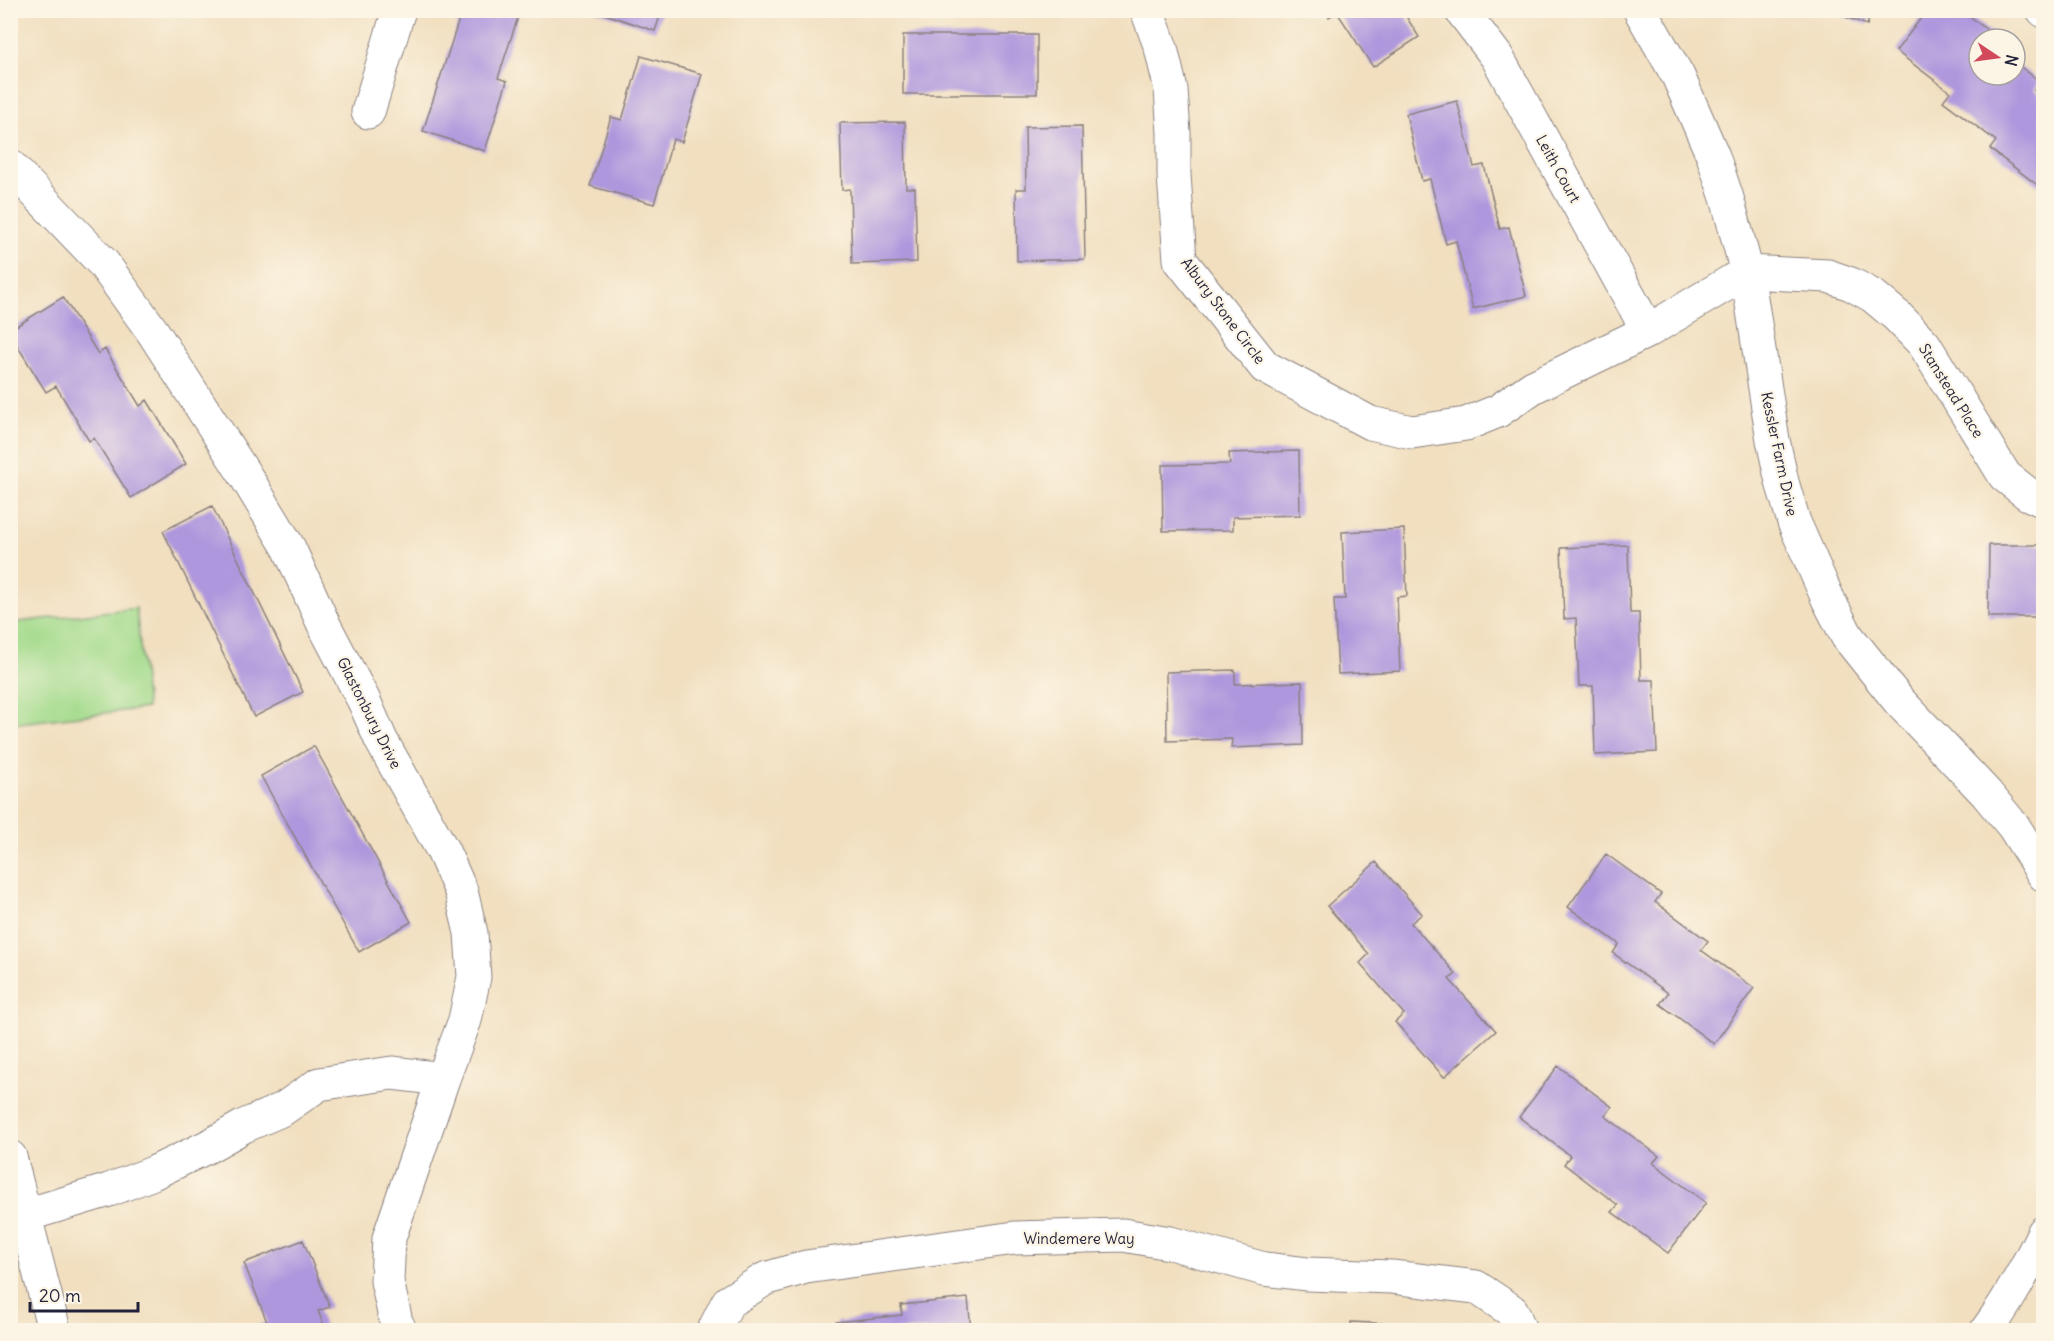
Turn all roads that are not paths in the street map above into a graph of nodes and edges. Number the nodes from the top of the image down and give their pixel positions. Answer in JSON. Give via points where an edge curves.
{"nodes":[{"id":1,"x":399,"y":10,"type":"edge"},
{"id":2,"x":1148,"y":10,"type":"edge"},
{"id":3,"x":1461,"y":10,"type":"edge"},
{"id":4,"x":1640,"y":10,"type":"edge"},
{"id":5,"x":368,"y":112,"type":"dead end"},
{"id":6,"x":10,"y":166,"type":"edge"},
{"id":7,"x":1747,"y":272,"type":"junction"},
{"id":8,"x":1648,"y":331,"type":"junction"},
{"id":9,"x":2043,"y":501,"type":"edge"},
{"id":10,"x":2043,"y":874,"type":"edge"},
{"id":11,"x":442,"y":1079,"type":"junction"},
{"id":12,"x":10,"y":1157,"type":"edge"},
{"id":13,"x":26,"y":1215,"type":"junction"},
{"id":14,"x":2043,"y":1232,"type":"edge"},
{"id":15,"x":54,"y":1330,"type":"edge"},
{"id":16,"x":400,"y":1330,"type":"edge"},
{"id":17,"x":714,"y":1330,"type":"edge"},
{"id":18,"x":1520,"y":1330,"type":"edge"},
{"id":19,"x":1987,"y":1330,"type":"edge"}],
"edges":[{"from":1,"to":5,"type":"street"},
{"from":2,"to":8,"type":"street","name":"Albury Stone Circle","via":[[1172,90],[1180,260],[1265,367],[1370,423],[1412,432],[1476,420],[1533,387]]},
{"from":3,"to":8,"type":"street","name":"Leith Court","via":[[1497,57]]},
{"from":4,"to":7,"type":"street","name":"Kessler Farm Drive","via":[[1678,76],[1713,156]]},
{"from":6,"to":11,"type":"street","name":"Glastonbury Drive","via":[[103,263],[153,332],[245,475],[289,548],[381,740],[443,851],[461,891],[471,933],[474,977],[465,1020]]},
{"from":7,"to":8,"type":"street","name":"Albury Stone Circle"},
{"from":7,"to":9,"type":"street","name":"Stanstead Place","via":[[1828,276],[1873,296],[1924,344],[2005,476]]},
{"from":7,"to":10,"type":"street","name":"Kessler Farm Drive","via":[[1782,482],[1794,522],[1828,599],[1854,645],[1899,701],[1986,793]]},
{"from":11,"to":13,"type":"street","via":[[392,1073],[319,1084],[283,1109],[153,1173]]},
{"from":11,"to":16,"type":"street","name":"Glastonbury Drive","via":[[389,1238],[387,1281]]},
{"from":12,"to":13,"type":"street"},
{"from":13,"to":15,"type":"street"},
{"from":14,"to":19,"type":"street","via":[[2023,1275]]},
{"from":17,"to":18,"type":"street","name":"Windemere Way","via":[[728,1302],[765,1279],[806,1267],[1015,1238],[1123,1235],[1170,1243],[1264,1269],[1476,1287],[1512,1311]]}]}
